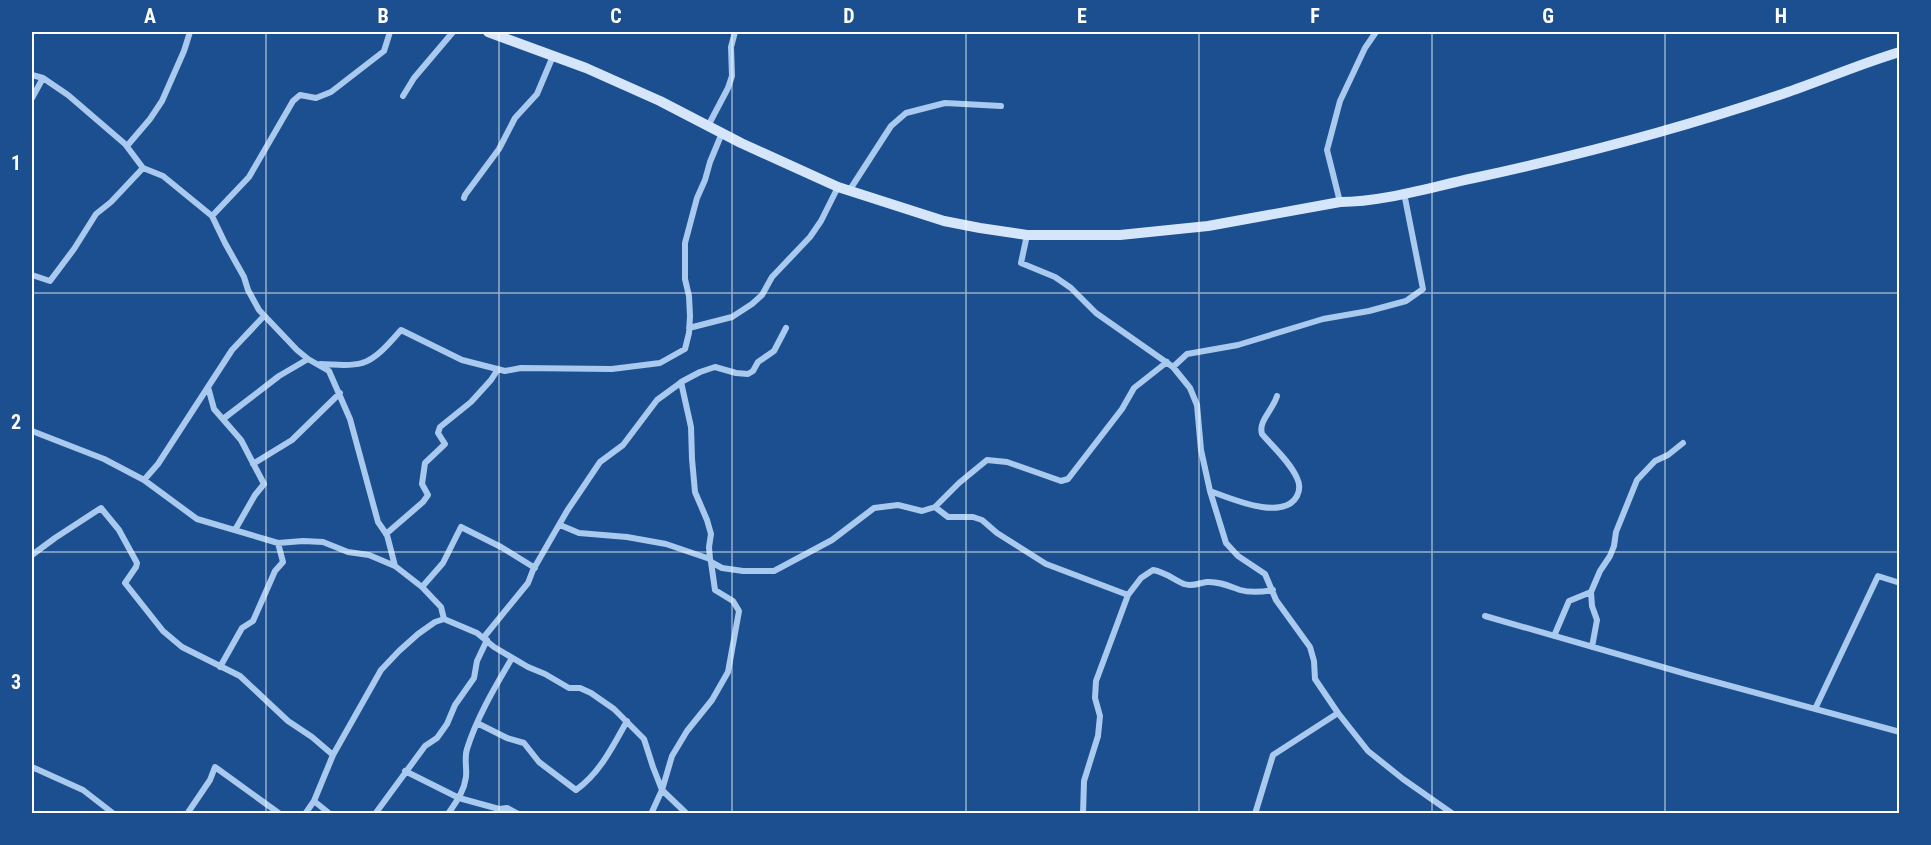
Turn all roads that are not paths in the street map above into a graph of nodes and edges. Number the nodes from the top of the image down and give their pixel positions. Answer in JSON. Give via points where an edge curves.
{"nodes":[{"id":1,"x":190,"y":32,"type":"edge"},
{"id":2,"x":390,"y":32,"type":"edge"},
{"id":3,"x":453,"y":32,"type":"edge"},
{"id":4,"x":488,"y":32,"type":"edge"},
{"id":5,"x":735,"y":32,"type":"edge"},
{"id":6,"x":1376,"y":32,"type":"edge"},
{"id":7,"x":1899,"y":52,"type":"edge"},
{"id":8,"x":553,"y":56,"type":"junction"},
{"id":9,"x":32,"y":75,"type":"edge"},
{"id":10,"x":43,"y":78,"type":"junction"},
{"id":11,"x":403,"y":96,"type":"dead end"},
{"id":12,"x":32,"y":98,"type":"edge"},
{"id":13,"x":1001,"y":106,"type":"dead end"},
{"id":14,"x":708,"y":126,"type":"junction"},
{"id":15,"x":722,"y":133,"type":"junction"},
{"id":16,"x":127,"y":146,"type":"junction"},
{"id":17,"x":143,"y":168,"type":"junction"},
{"id":18,"x":844,"y":189,"type":"junction"},
{"id":19,"x":1404,"y":193,"type":"junction"},
{"id":20,"x":464,"y":198,"type":"dead end"},
{"id":21,"x":1340,"y":202,"type":"junction"},
{"id":22,"x":212,"y":216,"type":"junction"},
{"id":23,"x":1027,"y":235,"type":"junction"},
{"id":24,"x":32,"y":275,"type":"edge"},
{"id":25,"x":264,"y":316,"type":"junction"},
{"id":26,"x":689,"y":328,"type":"junction"},
{"id":27,"x":786,"y":328,"type":"dead end"},
{"id":28,"x":308,"y":359,"type":"junction"},
{"id":29,"x":1167,"y":362,"type":"junction"},
{"id":30,"x":320,"y":364,"type":"junction"},
{"id":31,"x":1173,"y":368,"type":"junction"},
{"id":32,"x":498,"y":369,"type":"junction"},
{"id":33,"x":681,"y":382,"type":"junction"},
{"id":34,"x":208,"y":387,"type":"junction"},
{"id":35,"x":340,"y":393,"type":"junction"},
{"id":36,"x":1277,"y":396,"type":"dead end"},
{"id":37,"x":223,"y":419,"type":"junction"},
{"id":38,"x":32,"y":431,"type":"edge"},
{"id":39,"x":1683,"y":443,"type":"dead end"},
{"id":40,"x":253,"y":464,"type":"junction"},
{"id":41,"x":144,"y":480,"type":"junction"},
{"id":42,"x":1210,"y":491,"type":"junction"},
{"id":43,"x":935,"y":507,"type":"junction"},
{"id":44,"x":560,"y":525,"type":"junction"},
{"id":45,"x":235,"y":530,"type":"junction"},
{"id":46,"x":386,"y":534,"type":"junction"},
{"id":47,"x":278,"y":543,"type":"junction"},
{"id":48,"x":32,"y":555,"type":"edge"},
{"id":49,"x":711,"y":561,"type":"junction"},
{"id":50,"x":395,"y":566,"type":"junction"},
{"id":51,"x":535,"y":568,"type":"junction"},
{"id":52,"x":1899,"y":583,"type":"edge"},
{"id":53,"x":422,"y":587,"type":"junction"},
{"id":54,"x":1273,"y":590,"type":"junction"},
{"id":55,"x":1591,"y":592,"type":"junction"},
{"id":56,"x":1128,"y":595,"type":"junction"},
{"id":57,"x":1485,"y":616,"type":"dead end"},
{"id":58,"x":444,"y":619,"type":"junction"},
{"id":59,"x":1554,"y":636,"type":"junction"},
{"id":60,"x":486,"y":639,"type":"junction"},
{"id":61,"x":1592,"y":647,"type":"junction"},
{"id":62,"x":512,"y":658,"type":"junction"},
{"id":63,"x":220,"y":667,"type":"junction"},
{"id":64,"x":1815,"y":710,"type":"junction"},
{"id":65,"x":1338,"y":713,"type":"junction"},
{"id":66,"x":627,"y":721,"type":"junction"},
{"id":67,"x":477,"y":723,"type":"junction"},
{"id":68,"x":1899,"y":732,"type":"edge"},
{"id":69,"x":333,"y":755,"type":"junction"},
{"id":70,"x":32,"y":767,"type":"edge"},
{"id":71,"x":405,"y":771,"type":"junction"},
{"id":72,"x":662,"y":790,"type":"junction"},
{"id":73,"x":459,"y":798,"type":"junction"},
{"id":74,"x":314,"y":801,"type":"junction"},
{"id":75,"x":114,"y":813,"type":"edge"},
{"id":76,"x":187,"y":813,"type":"edge"},
{"id":77,"x":280,"y":813,"type":"edge"},
{"id":78,"x":304,"y":813,"type":"edge"},
{"id":79,"x":330,"y":813,"type":"edge"},
{"id":80,"x":375,"y":813,"type":"edge"},
{"id":81,"x":448,"y":813,"type":"edge"},
{"id":82,"x":518,"y":813,"type":"edge"},
{"id":83,"x":651,"y":813,"type":"edge"},
{"id":84,"x":687,"y":813,"type":"edge"},
{"id":85,"x":1083,"y":813,"type":"edge"},
{"id":86,"x":1255,"y":813,"type":"edge"},
{"id":87,"x":1454,"y":813,"type":"edge"}],
"edges":[{"from":1,"to":16,"type":"street","via":[[162,101]]},
{"from":2,"to":22,"type":"street","via":[[384,51],[331,92],[316,98],[300,95],[293,101],[249,177]]},
{"from":3,"to":11,"type":"street"},
{"from":4,"to":8,"type":"street"},
{"from":5,"to":14,"type":"street","via":[[732,76]]},
{"from":6,"to":21,"type":"street","via":[[1340,102],[1327,150]]},
{"from":7,"to":19,"type":"street","via":[[1708,117],[1552,161]]},
{"from":8,"to":14,"type":"street","via":[[660,101]]},
{"from":8,"to":20,"type":"street","via":[[537,94],[515,118],[499,149]]},
{"from":9,"to":10,"type":"street"},
{"from":10,"to":12,"type":"street"},
{"from":10,"to":16,"type":"street"},
{"from":13,"to":18,"type":"street","via":[[945,103],[906,113],[891,126]]},
{"from":14,"to":15,"type":"street"},
{"from":15,"to":18,"type":"street"},
{"from":15,"to":26,"type":"street","via":[[685,243]]},
{"from":16,"to":17,"type":"street"},
{"from":17,"to":22,"type":"street","via":[[163,176]]},
{"from":17,"to":24,"type":"street","via":[[96,214],[50,281]]},
{"from":18,"to":23,"type":"street","via":[[944,221]]},
{"from":18,"to":26,"type":"street","via":[[810,237],[772,277],[762,296],[732,317]]},
{"from":19,"to":21,"type":"street"},
{"from":19,"to":31,"type":"street","via":[[1423,289],[1406,301],[1323,319],[1238,345],[1187,354]]},
{"from":21,"to":23,"type":"street","via":[[1208,226],[1120,235]]},
{"from":22,"to":25,"type":"street"},
{"from":23,"to":29,"type":"street","via":[[1021,263],[1055,277],[1096,313]]},
{"from":25,"to":28,"type":"street"},
{"from":25,"to":34,"type":"street","via":[[232,350]]},
{"from":26,"to":32,"type":"street","via":[[685,349],[660,363],[612,369]]},
{"from":27,"to":33,"type":"street","via":[[774,351],[748,374],[715,367]]},
{"from":28,"to":30,"type":"street"},
{"from":28,"to":37,"type":"street"},
{"from":29,"to":31,"type":"street"},
{"from":29,"to":43,"type":"street","via":[[1134,388],[1068,478],[1061,481],[1007,462],[987,460]]},
{"from":30,"to":32,"type":"street","via":[[369,361],[401,330],[462,360]]},
{"from":30,"to":35,"type":"street","via":[[329,371]]},
{"from":31,"to":42,"type":"street","via":[[1190,388],[1197,405]]},
{"from":32,"to":46,"type":"street","via":[[471,402],[440,427],[438,433],[445,444],[425,463],[422,484],[428,495]]},
{"from":33,"to":44,"type":"street","via":[[657,400],[623,445],[600,462]]},
{"from":33,"to":49,"type":"street","via":[[692,427],[695,492],[711,534]]},
{"from":34,"to":37,"type":"street","via":[[214,409]]},
{"from":34,"to":41,"type":"street"},
{"from":35,"to":40,"type":"street","via":[[292,440]]},
{"from":35,"to":46,"type":"street","via":[[378,522]]},
{"from":36,"to":42,"type":"street","via":[[1260,428],[1298,479],[1295,499],[1290,505],[1256,507]]},
{"from":37,"to":40,"type":"street","via":[[241,440]]},
{"from":38,"to":41,"type":"street","via":[[104,459]]},
{"from":39,"to":55,"type":"street","via":[[1655,461],[1637,480],[1610,556]]},
{"from":40,"to":45,"type":"street","via":[[264,484]]},
{"from":41,"to":45,"type":"street","via":[[197,519]]},
{"from":42,"to":54,"type":"street","via":[[1226,543],[1265,574]]},
{"from":43,"to":49,"type":"street","via":[[922,511],[898,505],[874,508],[832,540],[774,571],[722,568]]},
{"from":43,"to":56,"type":"street","via":[[948,517],[982,520],[1046,564]]},
{"from":44,"to":49,"type":"street","via":[[579,533],[666,544]]},
{"from":44,"to":51,"type":"street"},
{"from":45,"to":47,"type":"street"},
{"from":46,"to":50,"type":"street"},
{"from":47,"to":50,"type":"street","via":[[323,542]]},
{"from":47,"to":63,"type":"street","via":[[283,562],[275,571],[253,621],[242,628]]},
{"from":48,"to":63,"type":"street","via":[[101,508],[119,530],[137,563],[125,583],[136,598],[163,631]]},
{"from":49,"to":72,"type":"street","via":[[715,590],[733,601],[739,611],[728,672],[672,756]]},
{"from":50,"to":53,"type":"street"},
{"from":51,"to":53,"type":"street","via":[[461,527],[443,562]]},
{"from":51,"to":60,"type":"street"},
{"from":52,"to":64,"type":"street","via":[[1878,576]]},
{"from":53,"to":58,"type":"street","via":[[441,607]]},
{"from":54,"to":56,"type":"street","via":[[1252,592],[1207,582],[1185,585],[1153,570]]},
{"from":54,"to":65,"type":"street","via":[[1310,647],[1315,679]]},
{"from":55,"to":59,"type":"street","via":[[1569,601]]},
{"from":55,"to":61,"type":"street","via":[[1597,620]]},
{"from":56,"to":85,"type":"street","via":[[1096,681],[1100,716],[1084,781]]},
{"from":57,"to":59,"type":"street"},
{"from":58,"to":60,"type":"street"},
{"from":58,"to":69,"type":"street","via":[[418,634],[381,670]]},
{"from":59,"to":61,"type":"street"},
{"from":60,"to":62,"type":"street"},
{"from":60,"to":71,"type":"street","via":[[474,678],[447,724]]},
{"from":61,"to":64,"type":"street"},
{"from":62,"to":66,"type":"street","via":[[569,688],[591,693]]},
{"from":62,"to":67,"type":"street"},
{"from":63,"to":69,"type":"street","via":[[240,676],[288,721]]},
{"from":64,"to":68,"type":"street"},
{"from":65,"to":86,"type":"street","via":[[1273,755]]},
{"from":65,"to":87,"type":"street","via":[[1368,751]]},
{"from":66,"to":67,"type":"street","via":[[598,768],[576,790],[539,762],[524,743]]},
{"from":66,"to":72,"type":"street","via":[[644,739]]},
{"from":67,"to":73,"type":"street","via":[[465,753],[466,777]]},
{"from":69,"to":74,"type":"street"},
{"from":70,"to":75,"type":"street","via":[[83,790]]},
{"from":71,"to":73,"type":"street"},
{"from":71,"to":80,"type":"street"},
{"from":72,"to":83,"type":"street"},
{"from":72,"to":84,"type":"street"},
{"from":73,"to":81,"type":"street"},
{"from":73,"to":82,"type":"street"},
{"from":74,"to":78,"type":"street"},
{"from":74,"to":79,"type":"street"},
{"from":76,"to":77,"type":"street","via":[[215,767]]}]}
